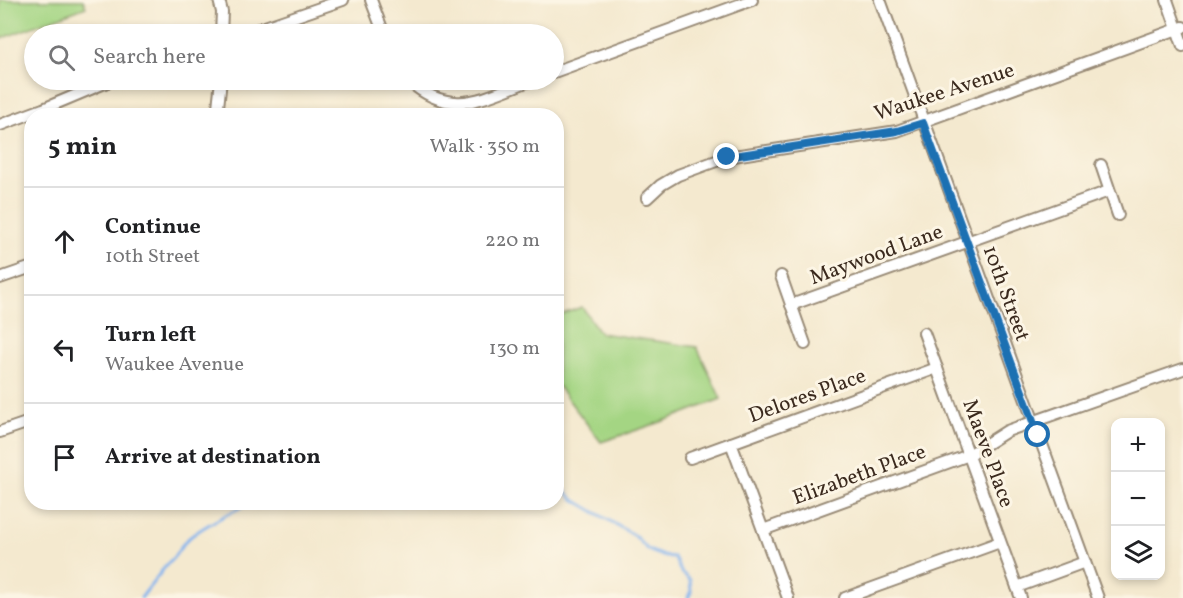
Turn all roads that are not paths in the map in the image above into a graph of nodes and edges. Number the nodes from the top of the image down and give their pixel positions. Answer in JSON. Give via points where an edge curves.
{"nodes":[{"id":1,"x":219,"y":0,"type":"edge"},
{"id":2,"x":343,"y":0,"type":"edge"},
{"id":3,"x":371,"y":0,"type":"edge"},
{"id":4,"x":752,"y":0,"type":"edge"},
{"id":5,"x":880,"y":0,"type":"edge"},
{"id":6,"x":1167,"y":0,"type":"edge"},
{"id":7,"x":220,"y":24,"type":"edge"},
{"id":8,"x":273,"y":24,"type":"edge"},
{"id":9,"x":380,"y":24,"type":"edge"},
{"id":10,"x":1180,"y":28,"type":"edge"},
{"id":11,"x":1183,"y":46,"type":"edge"},
{"id":12,"x":564,"y":68,"type":"edge"},
{"id":13,"x":91,"y":90,"type":"edge"},
{"id":14,"x":220,"y":90,"type":"edge"},
{"id":15,"x":421,"y":90,"type":"edge"},
{"id":16,"x":503,"y":90,"type":"edge"},
{"id":17,"x":52,"y":108,"type":"edge"},
{"id":18,"x":218,"y":108,"type":"edge"},
{"id":19,"x":24,"y":118,"type":"edge"},
{"id":20,"x":923,"y":123,"type":"junction"},
{"id":21,"x":0,"y":125,"type":"edge"},
{"id":22,"x":1101,"y":165,"type":"dead end"},
{"id":23,"x":1109,"y":191,"type":"junction"},
{"id":24,"x":648,"y":198,"type":"dead end"},
{"id":25,"x":1118,"y":215,"type":"dead end"},
{"id":26,"x":968,"y":242,"type":"junction"},
{"id":27,"x":24,"y":270,"type":"edge"},
{"id":28,"x":781,"y":276,"type":"dead end"},
{"id":29,"x":0,"y":278,"type":"edge"},
{"id":30,"x":791,"y":305,"type":"junction"},
{"id":31,"x":924,"y":333,"type":"dead end"},
{"id":32,"x":805,"y":344,"type":"dead end"},
{"id":33,"x":937,"y":368,"type":"junction"},
{"id":34,"x":1183,"y":369,"type":"edge"},
{"id":35,"x":1034,"y":423,"type":"junction"},
{"id":36,"x":24,"y":424,"type":"edge"},
{"id":37,"x":0,"y":432,"type":"edge"},
{"id":38,"x":732,"y":443,"type":"junction"},
{"id":39,"x":969,"y":455,"type":"junction"},
{"id":40,"x":690,"y":458,"type":"dead end"},
{"id":41,"x":763,"y":530,"type":"junction"},
{"id":42,"x":1000,"y":542,"type":"junction"},
{"id":43,"x":1085,"y":562,"type":"junction"},
{"id":44,"x":1017,"y":587,"type":"junction"},
{"id":45,"x":788,"y":598,"type":"edge"},
{"id":46,"x":845,"y":598,"type":"edge"},
{"id":47,"x":1021,"y":598,"type":"edge"},
{"id":48,"x":1098,"y":598,"type":"edge"}],
"edges":[{"from":1,"to":7,"type":"street"},
{"from":2,"to":8,"type":"street"},
{"from":3,"to":9,"type":"street"},
{"from":4,"to":12,"type":"street"},
{"from":5,"to":20,"type":"street","name":"10th Street"},
{"from":6,"to":10,"type":"street"},
{"from":10,"to":11,"type":"street"},
{"from":10,"to":20,"type":"street","name":"Waukee Avenue"},
{"from":13,"to":17,"type":"street"},
{"from":14,"to":18,"type":"street"},
{"from":15,"to":16,"type":"street","via":[[444,102],[458,103]]},
{"from":19,"to":21,"type":"street"},
{"from":20,"to":24,"type":"street","name":"Waukee Avenue","via":[[897,131],[727,157],[678,175]]},
{"from":20,"to":26,"type":"street","name":"10th Street"},
{"from":22,"to":23,"type":"street"},
{"from":23,"to":25,"type":"street"},
{"from":23,"to":26,"type":"street","name":"Maywood Lane"},
{"from":26,"to":30,"type":"street","name":"Maywood Lane"},
{"from":26,"to":35,"type":"street","name":"10th Street"},
{"from":27,"to":29,"type":"street"},
{"from":28,"to":30,"type":"street"},
{"from":30,"to":32,"type":"street"},
{"from":31,"to":33,"type":"street","name":"Maeve Place"},
{"from":33,"to":38,"type":"street","name":"Delores Place"},
{"from":33,"to":39,"type":"street","name":"Maeve Place"},
{"from":34,"to":35,"type":"street","name":"Elizabeth Place"},
{"from":35,"to":39,"type":"street","name":"Elizabeth Place","via":[[1007,431]]},
{"from":35,"to":43,"type":"street","name":"10th Street"},
{"from":36,"to":37,"type":"street"},
{"from":38,"to":40,"type":"street","name":"Delores Place"},
{"from":38,"to":41,"type":"street"},
{"from":39,"to":41,"type":"street","name":"Elizabeth Place"},
{"from":39,"to":42,"type":"street","name":"Maeve Place"},
{"from":41,"to":45,"type":"street"},
{"from":42,"to":44,"type":"street","name":"Maeve Place"},
{"from":42,"to":46,"type":"street"},
{"from":43,"to":44,"type":"street"},
{"from":43,"to":48,"type":"street","name":"10th Street"},
{"from":44,"to":47,"type":"street","name":"Maeve Place"}]}
